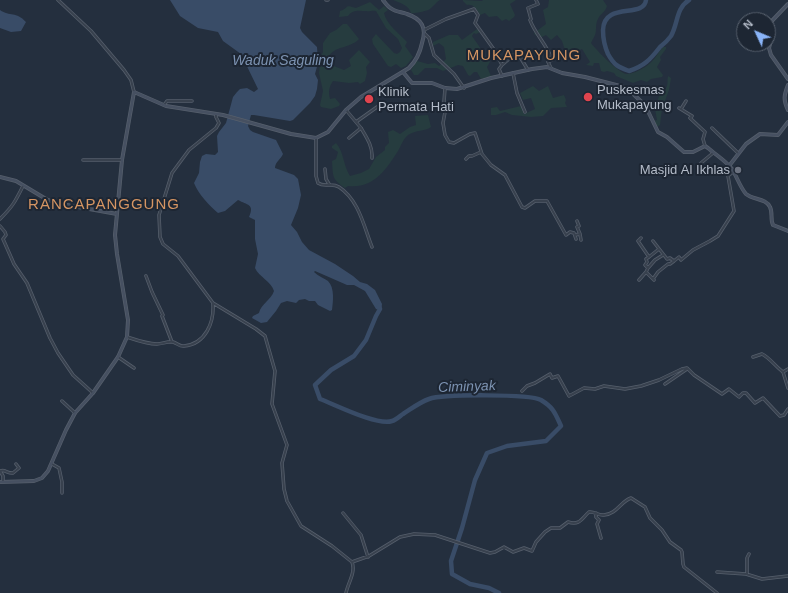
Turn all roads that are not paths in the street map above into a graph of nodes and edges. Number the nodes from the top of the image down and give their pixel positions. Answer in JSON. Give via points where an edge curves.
{"nodes":[{"id":1,"x":58,"y":0,"type":"edge"},
{"id":2,"x":383,"y":0,"type":"edge"},
{"id":3,"x":536,"y":0,"type":"edge"},
{"id":4,"x":788,"y":4,"type":"edge"},
{"id":5,"x":424,"y":30,"type":"junction"},
{"id":6,"x":425,"y":34,"type":"junction"},
{"id":7,"x":502,"y":66,"type":"junction"},
{"id":8,"x":551,"y":68,"type":"junction"},
{"id":9,"x":528,"y":70,"type":"junction"},
{"id":10,"x":404,"y":72,"type":"junction"},
{"id":11,"x":513,"y":73,"type":"junction"},
{"id":12,"x":502,"y":76,"type":"junction"},
{"id":13,"x":788,"y":79,"type":"edge"},
{"id":14,"x":788,"y":85,"type":"edge"},
{"id":15,"x":445,"y":88,"type":"junction"},
{"id":16,"x":464,"y":88,"type":"junction"},
{"id":17,"x":134,"y":92,"type":"junction"},
{"id":18,"x":192,"y":101,"type":"dead end"},
{"id":19,"x":686,"y":101,"type":"dead end"},
{"id":20,"x":164,"y":105,"type":"junction"},
{"id":21,"x":377,"y":108,"type":"dead end"},
{"id":22,"x":346,"y":110,"type":"junction"},
{"id":23,"x":788,"y":110,"type":"edge"},
{"id":24,"x":525,"y":112,"type":"dead end"},
{"id":25,"x":216,"y":114,"type":"junction"},
{"id":26,"x":356,"y":122,"type":"junction"},
{"id":27,"x":788,"y":122,"type":"edge"},
{"id":28,"x":361,"y":128,"type":"junction"},
{"id":29,"x":712,"y":128,"type":"dead end"},
{"id":30,"x":316,"y":138,"type":"junction"},
{"id":31,"x":349,"y":138,"type":"dead end"},
{"id":32,"x":705,"y":146,"type":"junction"},
{"id":33,"x":481,"y":152,"type":"junction"},
{"id":34,"x":713,"y":153,"type":"junction"},
{"id":35,"x":738,"y":153,"type":"junction"},
{"id":36,"x":372,"y":158,"type":"dead end"},
{"id":37,"x":466,"y":159,"type":"dead end"},
{"id":38,"x":83,"y":160,"type":"dead end"},
{"id":39,"x":122,"y":160,"type":"junction"},
{"id":40,"x":701,"y":163,"type":"dead end"},
{"id":41,"x":729,"y":166,"type":"junction"},
{"id":42,"x":325,"y":169,"type":"dead end"},
{"id":43,"x":733,"y":172,"type":"junction"},
{"id":44,"x":0,"y":177,"type":"edge"},
{"id":45,"x":329,"y":184,"type":"junction"},
{"id":46,"x":23,"y":186,"type":"junction"},
{"id":47,"x":117,"y":214,"type":"junction"},
{"id":48,"x":0,"y":219,"type":"edge"},
{"id":49,"x":577,"y":221,"type":"dead end"},
{"id":50,"x":0,"y":226,"type":"edge"},
{"id":51,"x":788,"y":231,"type":"edge"},
{"id":52,"x":580,"y":234,"type":"junction"},
{"id":53,"x":575,"y":235,"type":"junction"},
{"id":54,"x":642,"y":238,"type":"dead end"},
{"id":55,"x":576,"y":239,"type":"dead end"},
{"id":56,"x":582,"y":240,"type":"dead end"},
{"id":57,"x":653,"y":241,"type":"dead end"},
{"id":58,"x":372,"y":247,"type":"dead end"},
{"id":59,"x":660,"y":250,"type":"junction"},
{"id":60,"x":663,"y":255,"type":"junction"},
{"id":61,"x":649,"y":257,"type":"junction"},
{"id":62,"x":674,"y":261,"type":"junction"},
{"id":63,"x":648,"y":268,"type":"junction"},
{"id":64,"x":646,"y":272,"type":"junction"},
{"id":65,"x":146,"y":276,"type":"dead end"},
{"id":66,"x":639,"y":280,"type":"dead end"},
{"id":67,"x":213,"y":303,"type":"junction"},
{"id":68,"x":127,"y":337,"type":"junction"},
{"id":69,"x":172,"y":342,"type":"junction"},
{"id":70,"x":118,"y":357,"type":"junction"},
{"id":71,"x":752,"y":357,"type":"dead end"},
{"id":72,"x":134,"y":368,"type":"dead end"},
{"id":73,"x":687,"y":368,"type":"junction"},
{"id":74,"x":788,"y":369,"type":"edge"},
{"id":75,"x":783,"y":372,"type":"junction"},
{"id":76,"x":665,"y":384,"type":"dead end"},
{"id":77,"x":788,"y":388,"type":"edge"},
{"id":78,"x":522,"y":391,"type":"dead end"},
{"id":79,"x":93,"y":394,"type":"junction"},
{"id":80,"x":62,"y":401,"type":"dead end"},
{"id":81,"x":788,"y":409,"type":"edge"},
{"id":82,"x":75,"y":413,"type":"junction"},
{"id":83,"x":16,"y":464,"type":"dead end"},
{"id":84,"x":52,"y":464,"type":"junction"},
{"id":85,"x":0,"y":471,"type":"edge"},
{"id":86,"x":2,"y":482,"type":"edge"},
{"id":87,"x":62,"y":493,"type":"dead end"},
{"id":88,"x":343,"y":513,"type":"dead end"},
{"id":89,"x":596,"y":514,"type":"junction"},
{"id":90,"x":601,"y":538,"type":"dead end"},
{"id":91,"x":749,"y":554,"type":"dead end"},
{"id":92,"x":368,"y":556,"type":"junction"},
{"id":93,"x":352,"y":562,"type":"junction"},
{"id":94,"x":717,"y":572,"type":"dead end"},
{"id":95,"x":745,"y":574,"type":"junction"},
{"id":96,"x":788,"y":576,"type":"edge"},
{"id":97,"x":346,"y":593,"type":"edge"},
{"id":98,"x":717,"y":593,"type":"edge"}],
"edges":[{"from":1,"to":17,"type":"street","via":[[91,31],[124,70],[131,80]]},
{"from":2,"to":5,"type":"main road","via":[[393,10],[417,19]]},
{"from":3,"to":8,"type":"street","via":[[538,4],[528,8],[530,20],[550,54],[552,60],[548,62]]},
{"from":4,"to":13,"type":"main road","via":[[768,25],[772,36],[771,55]]},
{"from":5,"to":6,"type":"main road"},
{"from":5,"to":7,"type":"street","via":[[474,9],[478,15],[475,23],[495,51]]},
{"from":6,"to":10,"type":"main road","via":[[415,61]]},
{"from":6,"to":16,"type":"street","via":[[429,38],[434,55],[454,74]]},
{"from":7,"to":9,"type":"street","via":[[517,52]]},
{"from":7,"to":12,"type":"street","via":[[499,70]]},
{"from":8,"to":9,"type":"main road"},
{"from":8,"to":32,"type":"main road","via":[[562,73],[624,87],[645,105],[658,132],[684,152],[693,152]]},
{"from":9,"to":11,"type":"main road"},
{"from":10,"to":15,"type":"main road","via":[[413,83],[432,83]]},
{"from":10,"to":22,"type":"main road","via":[[361,97]]},
{"from":11,"to":12,"type":"main road"},
{"from":11,"to":24,"type":"street","via":[[517,93]]},
{"from":12,"to":16,"type":"main road"},
{"from":14,"to":23,"type":"main road","via":[[784,96]]},
{"from":15,"to":16,"type":"main road"},
{"from":15,"to":33,"type":"street","via":[[445,135],[449,142],[454,143],[475,133]]},
{"from":17,"to":20,"type":"main road"},
{"from":17,"to":39,"type":"main road"},
{"from":18,"to":20,"type":"street","via":[[167,101]]},
{"from":19,"to":32,"type":"street","via":[[680,108],[692,116],[690,118],[706,133],[703,138]]},
{"from":20,"to":25,"type":"main road"},
{"from":21,"to":26,"type":"street"},
{"from":22,"to":26,"type":"street"},
{"from":22,"to":30,"type":"main road","via":[[328,132]]},
{"from":25,"to":30,"type":"main road"},
{"from":25,"to":67,"type":"street","via":[[216,128],[189,150],[172,173],[159,215],[160,237],[163,244],[178,256]]},
{"from":26,"to":28,"type":"street"},
{"from":27,"to":35,"type":"main road","via":[[778,135],[760,134]]},
{"from":28,"to":31,"type":"street"},
{"from":28,"to":36,"type":"street","via":[[368,141]]},
{"from":29,"to":35,"type":"street"},
{"from":30,"to":45,"type":"street","via":[[317,180],[322,185]]},
{"from":32,"to":34,"type":"main road"},
{"from":33,"to":37,"type":"street"},
{"from":33,"to":53,"type":"street","via":[[491,165],[503,173],[522,207],[525,208],[535,201],[547,201],[566,235],[570,232]]},
{"from":34,"to":40,"type":"street"},
{"from":34,"to":41,"type":"main road"},
{"from":35,"to":41,"type":"main road"},
{"from":38,"to":39,"type":"street"},
{"from":39,"to":47,"type":"main road"},
{"from":41,"to":43,"type":"main road"},
{"from":42,"to":45,"type":"street"},
{"from":43,"to":51,"type":"main road","via":[[746,194],[770,206],[773,225]]},
{"from":43,"to":62,"type":"street","via":[[728,176],[734,211],[722,231],[681,260],[679,257]]},
{"from":44,"to":46,"type":"main road","via":[[11,179]]},
{"from":45,"to":58,"type":"street","via":[[339,187],[355,203]]},
{"from":46,"to":47,"type":"main road","via":[[56,203]]},
{"from":46,"to":48,"type":"street","via":[[11,208]]},
{"from":47,"to":68,"type":"main road","via":[[116,241],[128,320]]},
{"from":49,"to":52,"type":"street"},
{"from":50,"to":79,"type":"street","via":[[6,233],[3,239],[14,264],[30,289],[55,348],[73,374]]},
{"from":52,"to":53,"type":"street"},
{"from":52,"to":56,"type":"street"},
{"from":53,"to":55,"type":"street"},
{"from":54,"to":61,"type":"street","via":[[638,241]]},
{"from":57,"to":59,"type":"street"},
{"from":59,"to":60,"type":"street"},
{"from":59,"to":61,"type":"street"},
{"from":60,"to":62,"type":"street","via":[[666,259]]},
{"from":60,"to":63,"type":"street"},
{"from":61,"to":63,"type":"street","via":[[645,265]]},
{"from":62,"to":64,"type":"street","via":[[658,272],[654,279]]},
{"from":63,"to":64,"type":"street"},
{"from":64,"to":66,"type":"street"},
{"from":65,"to":69,"type":"street"},
{"from":67,"to":69,"type":"street","via":[[208,332],[204,336],[184,346]]},
{"from":67,"to":93,"type":"street","via":[[265,336],[274,365],[272,401],[287,446],[282,463],[284,489],[289,505],[301,526]]},
{"from":68,"to":69,"type":"street","via":[[153,344]]},
{"from":68,"to":70,"type":"main road"},
{"from":70,"to":72,"type":"street"},
{"from":70,"to":79,"type":"main road"},
{"from":71,"to":75,"type":"street","via":[[760,354],[767,356]]},
{"from":73,"to":76,"type":"street"},
{"from":73,"to":78,"type":"street","via":[[641,386],[584,388],[569,396],[558,376],[552,378],[550,374]]},
{"from":73,"to":81,"type":"street","via":[[722,394],[729,389],[739,397],[746,393],[756,402],[763,398],[780,416]]},
{"from":74,"to":75,"type":"street"},
{"from":75,"to":77,"type":"street"},
{"from":79,"to":82,"type":"main road"},
{"from":80,"to":82,"type":"street"},
{"from":82,"to":84,"type":"main road"},
{"from":83,"to":85,"type":"street","via":[[19,468],[14,473]]},
{"from":84,"to":86,"type":"main road","via":[[38,480]]},
{"from":84,"to":87,"type":"street","via":[[59,468]]},
{"from":85,"to":86,"type":"street","via":[[3,476]]},
{"from":88,"to":92,"type":"street","via":[[361,535]]},
{"from":89,"to":90,"type":"street"},
{"from":89,"to":92,"type":"street","via":[[590,512],[580,522],[568,522],[560,528],[548,530],[532,551],[524,548],[513,552],[504,546],[490,553],[434,535],[414,534],[400,537]]},
{"from":89,"to":98,"type":"street","via":[[610,514],[629,498],[633,499],[645,507],[650,518],[682,552],[684,568]]},
{"from":91,"to":95,"type":"street"},
{"from":92,"to":93,"type":"street"},
{"from":93,"to":97,"type":"street","via":[[353,572]]},
{"from":94,"to":95,"type":"street"},
{"from":95,"to":96,"type":"street","via":[[762,579]]}]}
